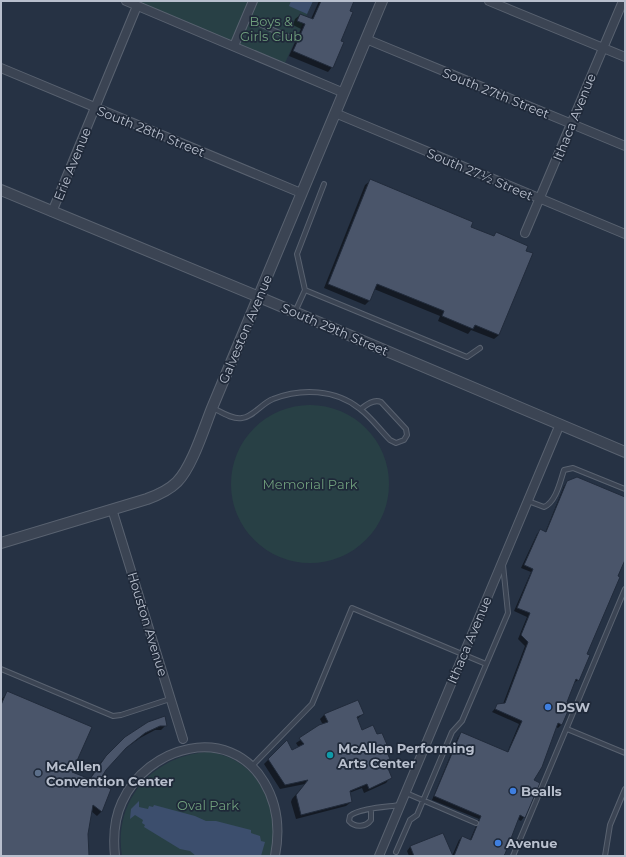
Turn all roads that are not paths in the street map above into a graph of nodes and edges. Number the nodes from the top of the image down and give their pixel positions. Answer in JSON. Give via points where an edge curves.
{"nodes":[{"id":1,"x":126,"y":1,"type":"edge"},
{"id":2,"x":253,"y":1,"type":"edge"},
{"id":3,"x":382,"y":1,"type":"edge"},
{"id":4,"x":489,"y":1,"type":"edge"},
{"id":5,"x":623,"y":1,"type":"edge"},
{"id":6,"x":137,"y":6,"type":"junction"},
{"id":7,"x":246,"y":18,"type":"junction"},
{"id":8,"x":292,"y":39,"type":"dead end"},
{"id":9,"x":366,"y":39,"type":"junction"},
{"id":10,"x":234,"y":46,"type":"junction"},
{"id":11,"x":603,"y":48,"type":"junction"},
{"id":12,"x":625,"y":57,"type":"edge"},
{"id":13,"x":1,"y":68,"type":"edge"},
{"id":14,"x":344,"y":93,"type":"junction"},
{"id":15,"x":95,"y":108,"type":"junction"},
{"id":16,"x":335,"y":113,"type":"junction"},
{"id":17,"x":571,"y":124,"type":"junction"},
{"id":18,"x":625,"y":146,"type":"edge"},
{"id":19,"x":324,"y":184,"type":"dead end"},
{"id":20,"x":1,"y":190,"type":"edge"},
{"id":21,"x":301,"y":193,"type":"junction"},
{"id":22,"x":541,"y":199,"type":"junction"},
{"id":23,"x":52,"y":212,"type":"junction"},
{"id":24,"x":525,"y":233,"type":"dead end"},
{"id":25,"x":625,"y":234,"type":"edge"},
{"id":26,"x":305,"y":290,"type":"junction"},
{"id":27,"x":259,"y":297,"type":"junction"},
{"id":28,"x":295,"y":313,"type":"junction"},
{"id":29,"x":480,"y":348,"type":"dead end"},
{"id":30,"x":212,"y":408,"type":"junction"},
{"id":31,"x":361,"y":409,"type":"junction"},
{"id":32,"x":560,"y":424,"type":"junction"},
{"id":33,"x":625,"y":452,"type":"edge"},
{"id":34,"x":625,"y":489,"type":"edge"},
{"id":35,"x":528,"y":500,"type":"junction"},
{"id":36,"x":112,"y":509,"type":"junction"},
{"id":37,"x":1,"y":543,"type":"edge"},
{"id":38,"x":502,"y":561,"type":"junction"},
{"id":39,"x":625,"y":589,"type":"edge"},
{"id":40,"x":463,"y":654,"type":"junction"},
{"id":41,"x":486,"y":664,"type":"junction"},
{"id":42,"x":1,"y":669,"type":"edge"},
{"id":43,"x":171,"y":699,"type":"junction"},
{"id":44,"x":567,"y":729,"type":"junction"},
{"id":45,"x":183,"y":739,"type":"junction"},
{"id":46,"x":198,"y":748,"type":"junction"},
{"id":47,"x":176,"y":753,"type":"junction"},
{"id":48,"x":625,"y":754,"type":"edge"},
{"id":49,"x":252,"y":766,"type":"junction"},
{"id":50,"x":625,"y":789,"type":"edge"},
{"id":51,"x":405,"y":793,"type":"junction"},
{"id":52,"x":423,"y":800,"type":"junction"},
{"id":53,"x":400,"y":805,"type":"junction"},
{"id":54,"x":370,"y":810,"type":"junction"},
{"id":55,"x":476,"y":823,"type":"dead end"},
{"id":56,"x":396,"y":852,"type":"dead end"},
{"id":57,"x":115,"y":856,"type":"edge"},
{"id":58,"x":275,"y":856,"type":"edge"},
{"id":59,"x":378,"y":856,"type":"edge"},
{"id":60,"x":513,"y":856,"type":"edge"},
{"id":61,"x":605,"y":856,"type":"edge"}],
"edges":[{"from":1,"to":6,"type":"street"},
{"from":2,"to":7,"type":"street"},
{"from":3,"to":9,"type":"street","name":"Galveston Avenue"},
{"from":4,"to":11,"type":"street"},
{"from":5,"to":11,"type":"street","name":"Ithaca Avenue"},
{"from":6,"to":10,"type":"street"},
{"from":6,"to":15,"type":"street","name":"Erie Avenue"},
{"from":7,"to":8,"type":"lane"},
{"from":7,"to":10,"type":"street"},
{"from":9,"to":14,"type":"street","name":"Galveston Avenue"},
{"from":9,"to":17,"type":"street","name":"South 27th Street"},
{"from":10,"to":14,"type":"street"},
{"from":11,"to":12,"type":"street"},
{"from":11,"to":17,"type":"street","name":"Ithaca Avenue"},
{"from":13,"to":15,"type":"street","name":"South 28th Street"},
{"from":14,"to":16,"type":"street","name":"Galveston Avenue"},
{"from":15,"to":21,"type":"street","name":"South 28th Street"},
{"from":15,"to":23,"type":"street","name":"Erie Avenue"},
{"from":16,"to":21,"type":"street","name":"Galveston Avenue"},
{"from":16,"to":22,"type":"street","name":"South 27½ Street"},
{"from":17,"to":18,"type":"street","name":"South 27th Street"},
{"from":17,"to":22,"type":"street","name":"Ithaca Avenue"},
{"from":19,"to":26,"type":"lane","via":[[297,254]]},
{"from":20,"to":23,"type":"street","name":"South 29th Street"},
{"from":21,"to":27,"type":"street","name":"Galveston Avenue"},
{"from":22,"to":24,"type":"street","name":"Ithaca Avenue"},
{"from":22,"to":25,"type":"street","name":"South 27½ Street"},
{"from":23,"to":27,"type":"street","name":"South 29th Street"},
{"from":26,"to":28,"type":"lane"},
{"from":26,"to":29,"type":"lane","via":[[467,357]]},
{"from":27,"to":28,"type":"street","name":"South 29th Street"},
{"from":27,"to":30,"type":"street","name":"Galveston Avenue"},
{"from":28,"to":32,"type":"street","name":"South 29th Street"},
{"from":30,"to":31,"type":"lane","via":[[235,418],[242,418],[271,399],[308,391],[340,398]]},
{"from":30,"to":36,"type":"street","name":"Galveston Avenue","via":[[186,469],[178,481],[168,490],[147,500]]},
{"from":31,"to":31,"type":"lane","via":[[390,440],[396,443],[404,440],[407,435],[406,429],[381,402],[372,402]]},
{"from":32,"to":33,"type":"street","name":"South 29th Street"},
{"from":32,"to":35,"type":"street","name":"Ithaca Avenue"},
{"from":34,"to":35,"type":"lane","via":[[573,468],[564,470],[548,506],[544,507]]},
{"from":35,"to":38,"type":"street","name":"Ithaca Avenue"},
{"from":36,"to":37,"type":"street","name":"Galveston Avenue"},
{"from":36,"to":43,"type":"street","name":"Houston Avenue"},
{"from":38,"to":40,"type":"street","name":"Ithaca Avenue"},
{"from":38,"to":41,"type":"lane","via":[[508,613]]},
{"from":39,"to":44,"type":"lane"},
{"from":40,"to":41,"type":"lane"},
{"from":40,"to":49,"type":"lane","via":[[352,608],[312,704]]},
{"from":40,"to":51,"type":"street","name":"Ithaca Avenue"},
{"from":41,"to":52,"type":"lane","via":[[462,721],[452,732]]},
{"from":42,"to":43,"type":"lane","via":[[113,716]]},
{"from":43,"to":45,"type":"street","name":"Houston Avenue"},
{"from":44,"to":48,"type":"lane"},
{"from":44,"to":60,"type":"lane"},
{"from":45,"to":46,"type":"street"},
{"from":45,"to":47,"type":"street"},
{"from":46,"to":47,"type":"street"},
{"from":46,"to":49,"type":"street","via":[[212,747],[229,751]]},
{"from":47,"to":57,"type":"street","via":[[158,762],[143,774],[127,793],[115,825]]},
{"from":49,"to":58,"type":"street","via":[[267,787],[274,804],[278,835]]},
{"from":50,"to":61,"type":"lane","via":[[610,825]]},
{"from":51,"to":52,"type":"lane"},
{"from":51,"to":53,"type":"street","name":"Ithaca Avenue"},
{"from":52,"to":55,"type":"lane"},
{"from":52,"to":56,"type":"lane","via":[[417,814],[410,820]]},
{"from":53,"to":54,"type":"lane"},
{"from":53,"to":59,"type":"street","name":"Ithaca Avenue"},
{"from":54,"to":54,"type":"lane","via":[[354,813],[350,816],[350,821],[358,826],[368,824],[371,820]]}]}
